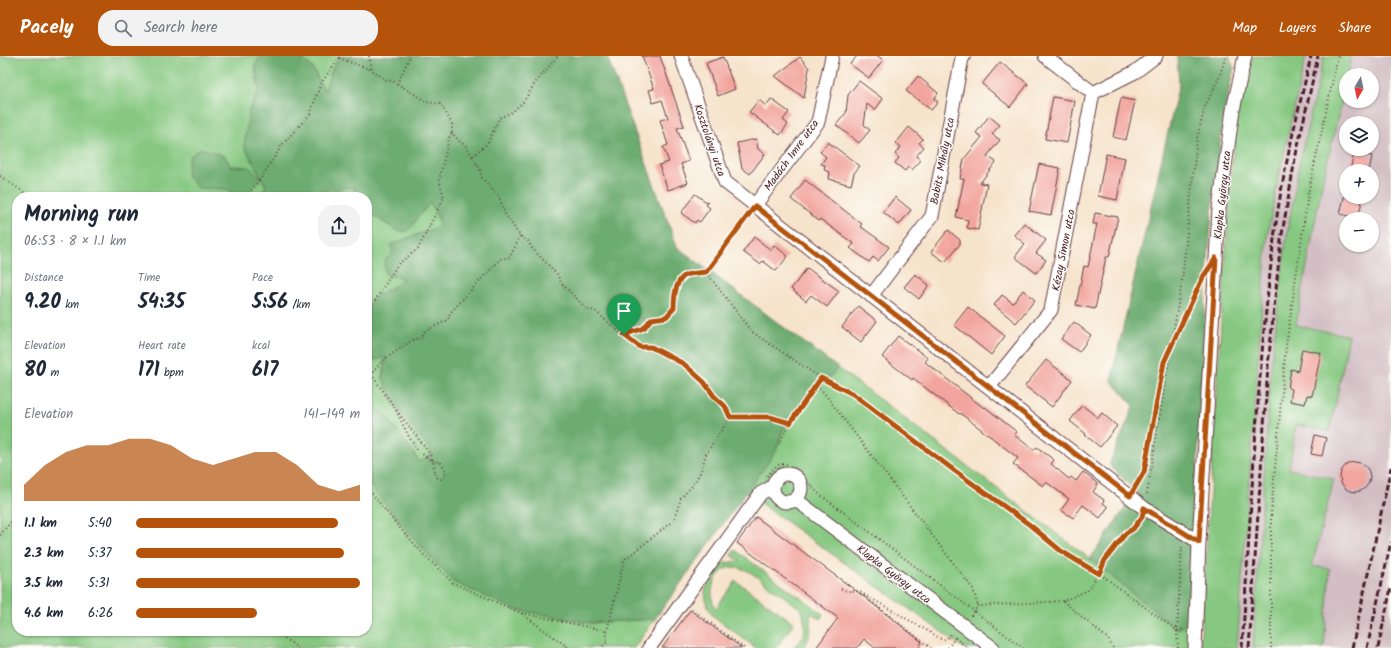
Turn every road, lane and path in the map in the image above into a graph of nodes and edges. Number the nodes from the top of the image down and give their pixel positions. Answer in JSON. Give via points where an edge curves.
{"nodes":[{"id":1,"x":369,"y":56,"type":"edge"},
{"id":2,"x":410,"y":56,"type":"edge"},
{"id":3,"x":558,"y":56,"type":"edge"},
{"id":4,"x":680,"y":56,"type":"edge"},
{"id":5,"x":832,"y":56,"type":"edge"},
{"id":6,"x":964,"y":56,"type":"edge"},
{"id":7,"x":1045,"y":56,"type":"edge"},
{"id":8,"x":1156,"y":56,"type":"edge"},
{"id":9,"x":1226,"y":56,"type":"edge"},
{"id":10,"x":1338,"y":56,"type":"edge"},
{"id":11,"x":340,"y":57,"type":"edge"},
{"id":12,"x":1241,"y":57,"type":"edge"},
{"id":13,"x":372,"y":70,"type":"junction"},
{"id":14,"x":397,"y":84,"type":"junction"},
{"id":15,"x":1093,"y":93,"type":"junction"},
{"id":16,"x":452,"y":133,"type":"junction"},
{"id":17,"x":472,"y":156,"type":"junction"},
{"id":18,"x":0,"y":176,"type":"edge"},
{"id":19,"x":24,"y":192,"type":"edge"},
{"id":20,"x":251,"y":192,"type":"edge"},
{"id":21,"x":755,"y":206,"type":"junction"},
{"id":22,"x":520,"y":236,"type":"junction"},
{"id":23,"x":706,"y":272,"type":"junction"},
{"id":24,"x":1203,"y":277,"type":"dead end"},
{"id":25,"x":871,"y":296,"type":"junction"},
{"id":26,"x":372,"y":304,"type":"edge"},
{"id":27,"x":624,"y":335,"type":"junction"},
{"id":28,"x":1171,"y":347,"type":"junction"},
{"id":29,"x":372,"y":374,"type":"joint"},
{"id":30,"x":821,"y":378,"type":"junction"},
{"id":31,"x":817,"y":385,"type":"junction"},
{"id":32,"x":989,"y":387,"type":"junction"},
{"id":33,"x":395,"y":408,"type":"junction"},
{"id":34,"x":730,"y":417,"type":"junction"},
{"id":35,"x":790,"y":423,"type":"junction"},
{"id":36,"x":779,"y":444,"type":"dead end"},
{"id":37,"x":433,"y":461,"type":"junction"},
{"id":38,"x":769,"y":482,"type":"junction"},
{"id":39,"x":372,"y":493,"type":"edge"},
{"id":40,"x":1130,"y":496,"type":"junction"},
{"id":41,"x":795,"y":499,"type":"junction"},
{"id":42,"x":1144,"y":508,"type":"junction"},
{"id":43,"x":12,"y":521,"type":"edge"},
{"id":44,"x":1183,"y":532,"type":"junction"},
{"id":45,"x":0,"y":535,"type":"edge"},
{"id":46,"x":1199,"y":542,"type":"junction"},
{"id":47,"x":1099,"y":574,"type":"junction"},
{"id":48,"x":841,"y":589,"type":"dead end"},
{"id":49,"x":858,"y":590,"type":"junction"},
{"id":50,"x":1063,"y":601,"type":"junction"},
{"id":51,"x":978,"y":606,"type":"junction"},
{"id":52,"x":691,"y":609,"type":"dead end"},
{"id":53,"x":971,"y":609,"type":"junction"},
{"id":54,"x":974,"y":612,"type":"junction"},
{"id":55,"x":521,"y":613,"type":"junction"},
{"id":56,"x":962,"y":624,"type":"junction"},
{"id":57,"x":1196,"y":624,"type":"junction"},
{"id":58,"x":606,"y":631,"type":"junction"},
{"id":59,"x":1177,"y":631,"type":"junction"},
{"id":60,"x":282,"y":636,"type":"edge"},
{"id":61,"x":955,"y":638,"type":"junction"},
{"id":62,"x":298,"y":648,"type":"edge"},
{"id":63,"x":569,"y":648,"type":"edge"},
{"id":64,"x":601,"y":648,"type":"edge"},
{"id":65,"x":649,"y":648,"type":"edge"},
{"id":66,"x":744,"y":648,"type":"edge"},
{"id":67,"x":931,"y":648,"type":"edge"},
{"id":68,"x":948,"y":648,"type":"edge"},
{"id":69,"x":968,"y":648,"type":"edge"},
{"id":70,"x":993,"y":648,"type":"edge"},
{"id":71,"x":1023,"y":648,"type":"edge"},
{"id":72,"x":1113,"y":648,"type":"edge"},
{"id":73,"x":1178,"y":648,"type":"edge"},
{"id":74,"x":1195,"y":648,"type":"edge"},
{"id":75,"x":1271,"y":648,"type":"edge"}],
"edges":[{"from":1,"to":13,"type":"path"},
{"from":2,"to":14,"type":"path"},
{"from":3,"to":17,"type":"path","via":[[535,83],[524,101],[512,112],[499,118],[488,143]]},
{"from":4,"to":21,"type":"street","name":"Kosztolányi utca","via":[[724,182]]},
{"from":5,"to":21,"type":"street","name":"Madách Imre utca","via":[[818,122]]},
{"from":6,"to":25,"type":"street","name":"Babits Mihály utca","via":[[932,216]]},
{"from":7,"to":15,"type":"street"},
{"from":8,"to":15,"type":"street","via":[[1135,72]]},
{"from":9,"to":28,"type":"path","via":[[1205,107],[1197,138],[1182,280]]},
{"from":10,"to":75,"type":"path","via":[[1308,194],[1286,346],[1271,513]]},
{"from":11,"to":13,"type":"path"},
{"from":11,"to":20,"type":"path","via":[[321,83],[310,114],[282,145]]},
{"from":12,"to":46,"type":"street","name":"Klapka György utca","via":[[1219,209]]},
{"from":13,"to":14,"type":"path"},
{"from":14,"to":16,"type":"path","via":[[427,102],[441,104],[452,124]]},
{"from":15,"to":32,"type":"street","name":"Kézay Simon utca","via":[[1052,310]]},
{"from":16,"to":17,"type":"path"},
{"from":16,"to":26,"type":"path","via":[[439,180],[444,197],[418,249],[398,264]]},
{"from":17,"to":22,"type":"path","via":[[482,178],[499,197],[505,214]]},
{"from":18,"to":19,"type":"path"},
{"from":21,"to":23,"type":"path"},
{"from":21,"to":25,"type":"street","name":"Kosztolányi utca"},
{"from":22,"to":27,"type":"path","via":[[528,241],[557,274],[560,283],[580,303],[595,311]]},
{"from":22,"to":29,"type":"path","via":[[510,257],[500,259],[450,313],[448,320],[425,330],[420,339],[414,338],[388,356]]},
{"from":23,"to":27,"type":"path","via":[[682,278],[674,293],[674,308],[666,317],[651,319],[644,328]]},
{"from":23,"to":30,"type":"path","via":[[752,332]]},
{"from":24,"to":28,"type":"path"},
{"from":25,"to":32,"type":"street","name":"Kosztolányi utca"},
{"from":27,"to":34,"type":"path","via":[[640,347],[651,347],[684,364],[725,406]]},
{"from":28,"to":40,"type":"path","via":[[1164,362],[1144,472]]},
{"from":28,"to":42,"type":"path"},
{"from":29,"to":33,"type":"path"},
{"from":30,"to":31,"type":"path"},
{"from":30,"to":47,"type":"path","via":[[853,394],[1030,525],[1061,551]]},
{"from":31,"to":35,"type":"path"},
{"from":31,"to":51,"type":"path","via":[[972,589]]},
{"from":32,"to":40,"type":"street","name":"Kosztolányi utca"},
{"from":33,"to":37,"type":"path"},
{"from":33,"to":37,"type":"path","via":[[417,450]]},
{"from":34,"to":35,"type":"path","via":[[770,417]]},
{"from":34,"to":58,"type":"path","via":[[706,454],[693,485],[681,498],[674,520],[624,560]]},
{"from":35,"to":36,"type":"path"},
{"from":37,"to":37,"type":"path","via":[[441,463],[446,471],[444,478],[436,478]]},
{"from":38,"to":41,"type":"street","via":[[778,499],[787,502]]},
{"from":38,"to":41,"type":"street","via":[[784,474],[793,475],[801,487]]},
{"from":38,"to":53,"type":"path","via":[[777,466],[786,464],[796,469],[818,492]]},
{"from":38,"to":65,"type":"street"},
{"from":39,"to":55,"type":"path","via":[[393,520],[453,583]]},
{"from":40,"to":42,"type":"street","name":"Kosztolányi utca"},
{"from":41,"to":56,"type":"street","name":"Klapka György utca"},
{"from":42,"to":44,"type":"street","name":"Kosztolányi utca"},
{"from":42,"to":47,"type":"path","via":[[1142,517],[1105,560]]},
{"from":43,"to":45,"type":"path"},
{"from":44,"to":46,"type":"street","name":"Kosztolányi utca"},
{"from":44,"to":59,"type":"path"},
{"from":46,"to":57,"type":"street","name":"Klapka György utca"},
{"from":47,"to":50,"type":"path","via":[[1088,590]]},
{"from":47,"to":59,"type":"path"},
{"from":48,"to":49,"type":"path"},
{"from":49,"to":56,"type":"path","via":[[939,639],[949,637]]},
{"from":49,"to":67,"type":"path"},
{"from":50,"to":51,"type":"path"},
{"from":50,"to":72,"type":"path","via":[[1108,639]]},
{"from":51,"to":54,"type":"path"},
{"from":52,"to":66,"type":"path"},
{"from":53,"to":54,"type":"path"},
{"from":53,"to":56,"type":"path"},
{"from":54,"to":56,"type":"path"},
{"from":54,"to":71,"type":"path"},
{"from":55,"to":58,"type":"path"},
{"from":55,"to":63,"type":"path"},
{"from":56,"to":61,"type":"path"},
{"from":56,"to":70,"type":"street","name":"Klapka György utca"},
{"from":57,"to":59,"type":"path"},
{"from":57,"to":74,"type":"street","name":"Klapka György utca"},
{"from":58,"to":64,"type":"path","via":[[606,642]]},
{"from":59,"to":73,"type":"path"},
{"from":60,"to":62,"type":"path"},
{"from":61,"to":68,"type":"path"},
{"from":61,"to":69,"type":"path"}]}
